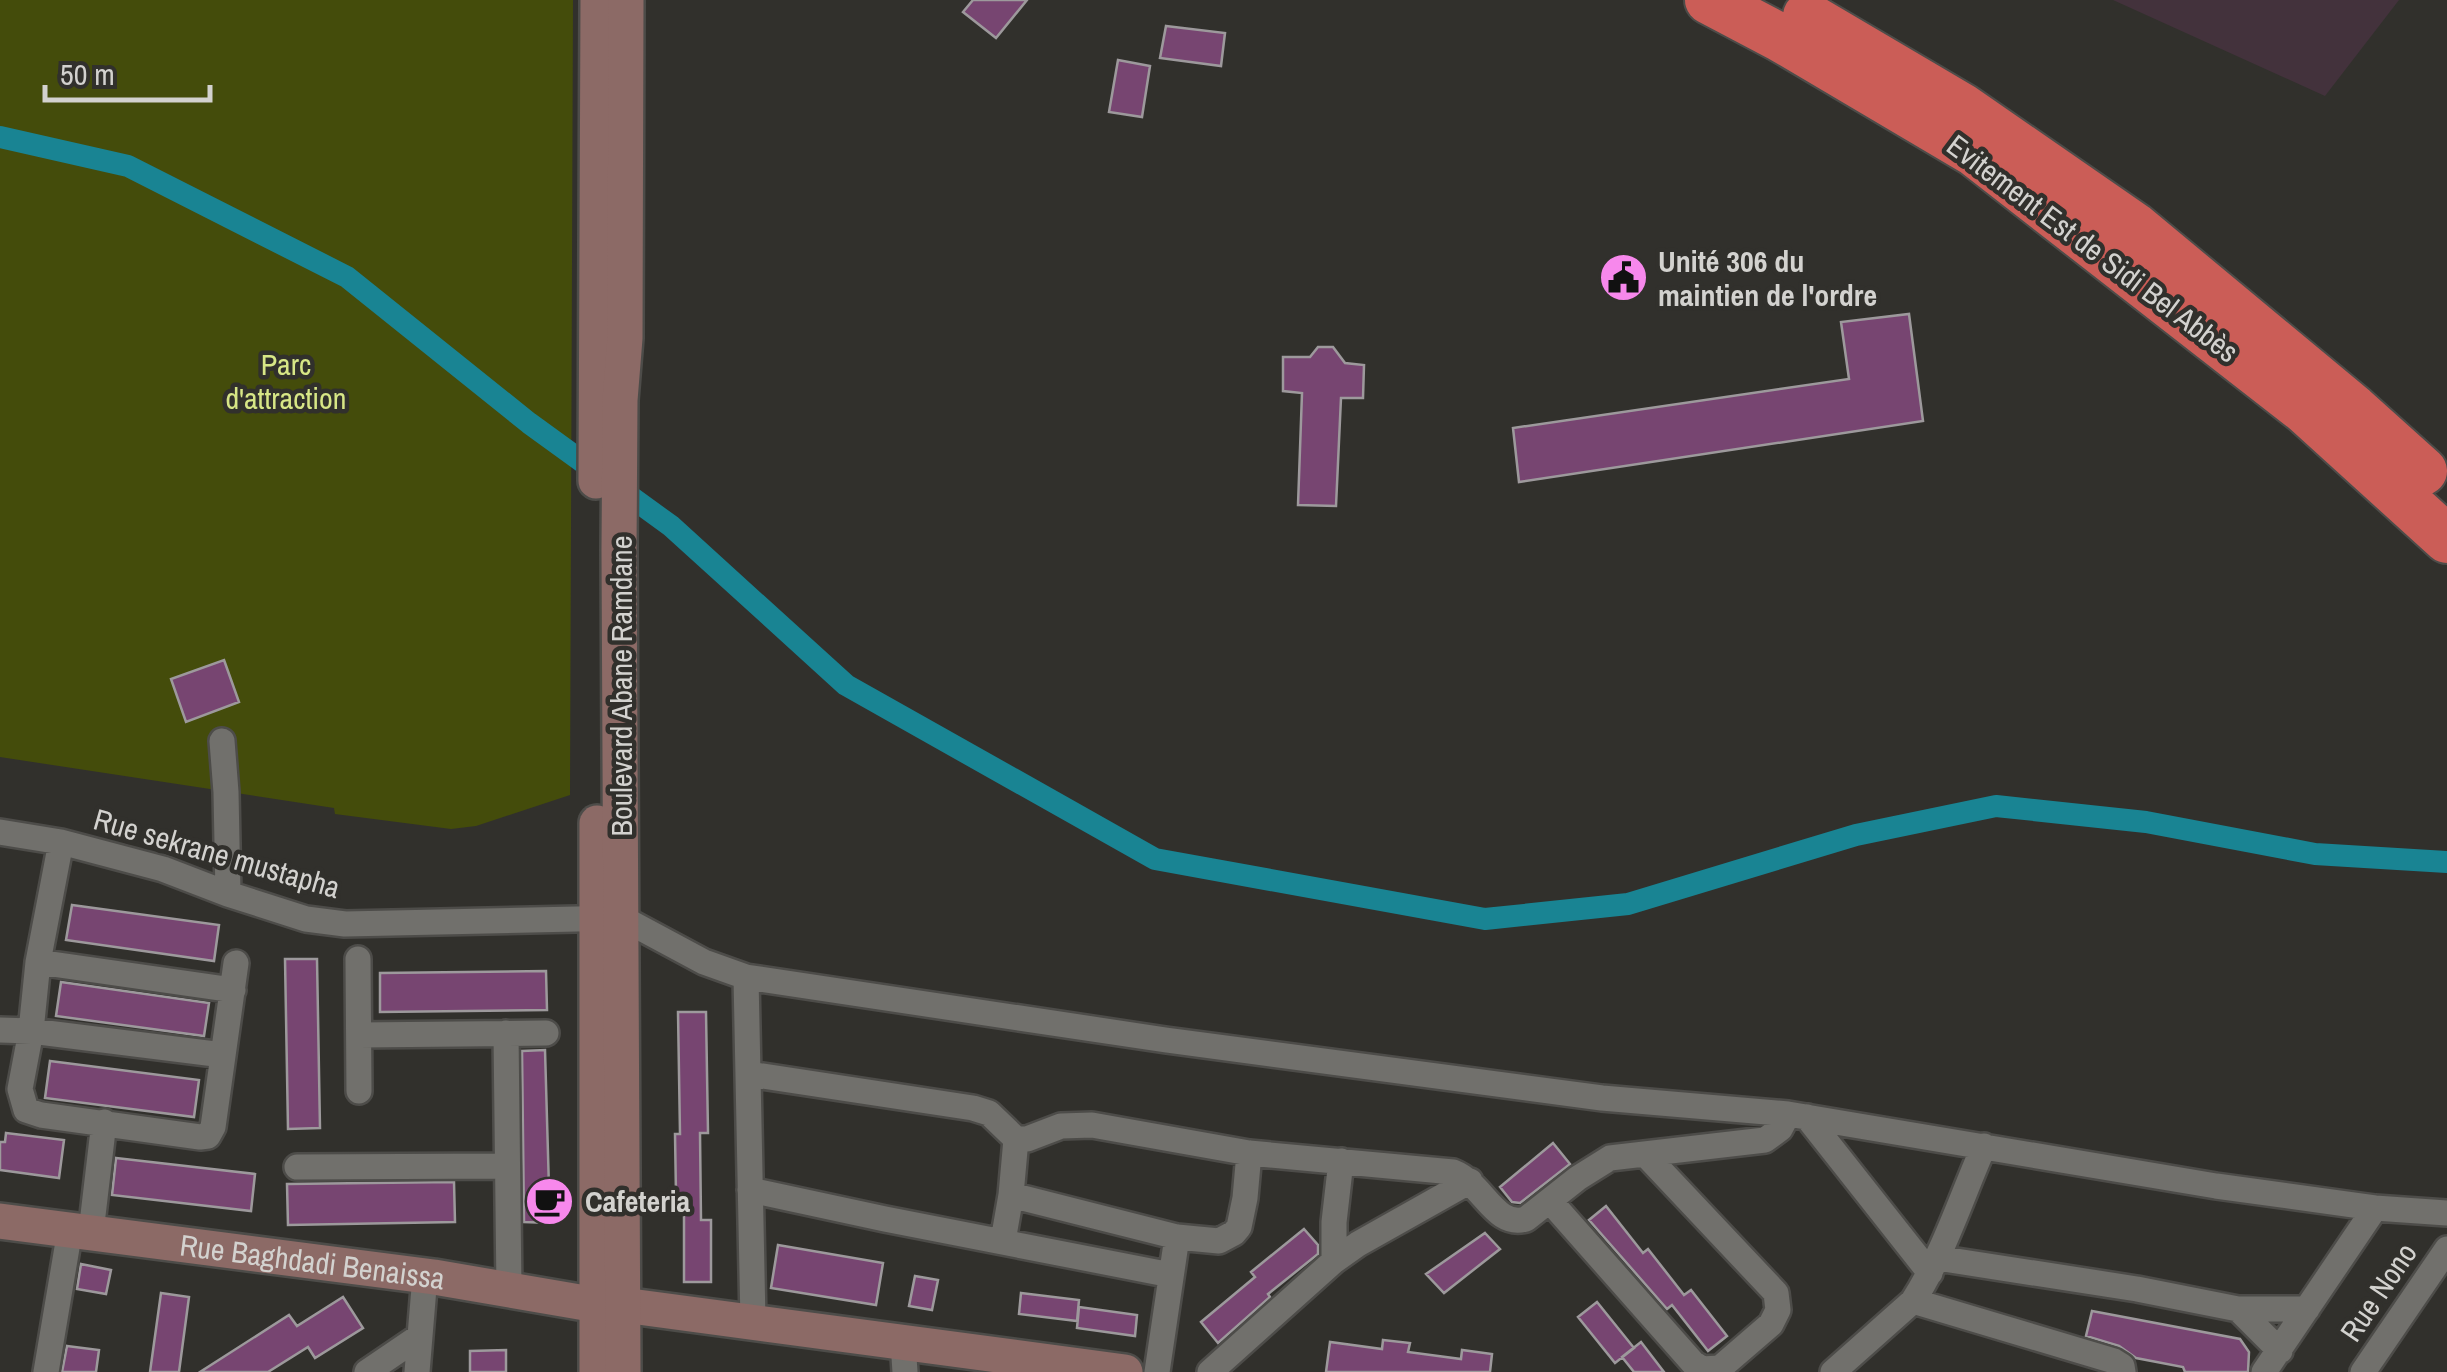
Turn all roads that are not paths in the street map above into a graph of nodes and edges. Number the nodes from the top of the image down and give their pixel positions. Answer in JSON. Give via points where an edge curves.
{"nodes":[{"id":1,"x":598,"y":0,"type":"edge"},
{"id":2,"x":626,"y":0,"type":"edge"},
{"id":3,"x":1709,"y":0,"type":"edge"},
{"id":4,"x":1778,"y":0,"type":"edge"},
{"id":5,"x":608,"y":402,"type":"junction"},
{"id":6,"x":2447,"y":494,"type":"edge"},
{"id":7,"x":2447,"y":539,"type":"edge"},
{"id":8,"x":222,"y":741,"type":"dead end"},
{"id":9,"x":0,"y":832,"type":"edge"},
{"id":10,"x":61,"y":842,"type":"junction"},
{"id":11,"x":228,"y":894,"type":"junction"},
{"id":12,"x":610,"y":918,"type":"junction"},
{"id":13,"x":358,"y":959,"type":"dead end"},
{"id":14,"x":38,"y":962,"type":"junction"},
{"id":15,"x":236,"y":963,"type":"dead end"},
{"id":16,"x":746,"y":977,"type":"junction"},
{"id":17,"x":233,"y":990,"type":"junction"},
{"id":18,"x":0,"y":1030,"type":"edge"},
{"id":19,"x":31,"y":1031,"type":"junction"},
{"id":20,"x":506,"y":1033,"type":"junction"},
{"id":21,"x":546,"y":1033,"type":"dead end"},
{"id":22,"x":359,"y":1035,"type":"junction"},
{"id":23,"x":223,"y":1055,"type":"junction"},
{"id":24,"x":750,"y":1074,"type":"junction"},
{"id":25,"x":359,"y":1091,"type":"dead end"},
{"id":26,"x":1798,"y":1116,"type":"junction"},
{"id":27,"x":104,"y":1122,"type":"junction"},
{"id":28,"x":1016,"y":1138,"type":"junction"},
{"id":29,"x":1984,"y":1146,"type":"junction"},
{"id":30,"x":1248,"y":1154,"type":"junction"},
{"id":31,"x":1645,"y":1154,"type":"junction"},
{"id":32,"x":1341,"y":1161,"type":"junction"},
{"id":33,"x":508,"y":1166,"type":"junction"},
{"id":34,"x":297,"y":1167,"type":"dead end"},
{"id":35,"x":1470,"y":1181,"type":"junction"},
{"id":36,"x":750,"y":1190,"type":"junction"},
{"id":37,"x":1011,"y":1195,"type":"junction"},
{"id":38,"x":1550,"y":1201,"type":"junction"},
{"id":39,"x":2376,"y":1208,"type":"junction"},
{"id":40,"x":2447,"y":1213,"type":"edge"},
{"id":41,"x":0,"y":1221,"type":"edge"},
{"id":42,"x":80,"y":1231,"type":"junction"},
{"id":43,"x":1177,"y":1237,"type":"junction"},
{"id":44,"x":1003,"y":1241,"type":"junction"},
{"id":45,"x":1334,"y":1260,"type":"junction"},
{"id":46,"x":2444,"y":1260,"type":"edge"},
{"id":47,"x":1933,"y":1266,"type":"junction"},
{"id":48,"x":1171,"y":1274,"type":"junction"},
{"id":49,"x":425,"y":1276,"type":"junction"},
{"id":50,"x":509,"y":1290,"type":"junction"},
{"id":51,"x":1912,"y":1301,"type":"junction"},
{"id":52,"x":610,"y":1305,"type":"junction"},
{"id":53,"x":2238,"y":1309,"type":"junction"},
{"id":54,"x":2307,"y":1309,"type":"junction"},
{"id":55,"x":753,"y":1322,"type":"junction"},
{"id":56,"x":420,"y":1336,"type":"junction"},
{"id":57,"x":904,"y":1357,"type":"edge"},
{"id":58,"x":2272,"y":1362,"type":"edge"},
{"id":59,"x":1019,"y":1364,"type":"edge"},
{"id":60,"x":1844,"y":1370,"type":"edge"},
{"id":61,"x":46,"y":1372,"type":"edge"},
{"id":62,"x":367,"y":1372,"type":"edge"},
{"id":63,"x":418,"y":1372,"type":"edge"},
{"id":64,"x":598,"y":1372,"type":"edge"},
{"id":65,"x":623,"y":1372,"type":"edge"},
{"id":66,"x":1125,"y":1372,"type":"edge"},
{"id":67,"x":1156,"y":1372,"type":"edge"},
{"id":68,"x":1210,"y":1372,"type":"edge"},
{"id":69,"x":2123,"y":1372,"type":"edge"},
{"id":70,"x":2363,"y":1372,"type":"edge"}],
"edges":[{"from":1,"to":5,"type":"main road","name":"Boulevard Abane Ramdane"},
{"from":2,"to":5,"type":"main road","name":"Boulevard Abane Ramdane","via":[[624,338]]},
{"from":3,"to":7,"type":"highway","name":"Evitement Est de Sidi Bel Abbès","via":[[1974,152],[2305,410]]},
{"from":4,"to":6,"type":"highway","name":"Evitement Est de Sidi Bel Abbès","via":[[1963,108],[2135,227]]},
{"from":5,"to":12,"type":"main road","name":"Boulevard Abane Ramdane"},
{"from":8,"to":11,"type":"street"},
{"from":9,"to":10,"type":"street","name":"Rue sekrane mustapha"},
{"from":10,"to":11,"type":"street","name":"Rue sekrane mustapha"},
{"from":10,"to":14,"type":"street"},
{"from":11,"to":12,"type":"street","name":"Rue sekrane mustapha","via":[[345,924]]},
{"from":12,"to":16,"type":"street"},
{"from":12,"to":52,"type":"main road","name":"Boulevard Abane Ramdane"},
{"from":13,"to":22,"type":"street"},
{"from":14,"to":17,"type":"street"},
{"from":14,"to":19,"type":"street"},
{"from":15,"to":17,"type":"street"},
{"from":16,"to":24,"type":"street"},
{"from":16,"to":26,"type":"street","via":[[1602,1098]]},
{"from":17,"to":23,"type":"street"},
{"from":18,"to":19,"type":"street"},
{"from":19,"to":23,"type":"street"},
{"from":19,"to":27,"type":"street","via":[[20,1088],[26,1110]]},
{"from":20,"to":21,"type":"street"},
{"from":20,"to":22,"type":"street"},
{"from":20,"to":33,"type":"street"},
{"from":22,"to":25,"type":"street"},
{"from":23,"to":27,"type":"street","via":[[208,1136]]},
{"from":24,"to":28,"type":"street","via":[[973,1108]]},
{"from":24,"to":36,"type":"street"},
{"from":26,"to":29,"type":"street"},
{"from":26,"to":31,"type":"street","via":[[1765,1140]]},
{"from":26,"to":47,"type":"street"},
{"from":27,"to":42,"type":"street"},
{"from":28,"to":30,"type":"street","via":[[1092,1125]]},
{"from":28,"to":37,"type":"street"},
{"from":29,"to":39,"type":"street"},
{"from":29,"to":47,"type":"street"},
{"from":30,"to":32,"type":"street"},
{"from":30,"to":43,"type":"street","via":[[1234,1233],[1219,1241]]},
{"from":31,"to":38,"type":"street","via":[[1610,1158]]},
{"from":31,"to":38,"type":"street","via":[[1776,1293],[1771,1324],[1720,1368],[1693,1362]]},
{"from":32,"to":35,"type":"street","via":[[1453,1172]]},
{"from":32,"to":45,"type":"street"},
{"from":33,"to":34,"type":"street"},
{"from":33,"to":50,"type":"street"},
{"from":35,"to":38,"type":"street","via":[[1510,1221],[1526,1220]]},
{"from":35,"to":45,"type":"street"},
{"from":36,"to":44,"type":"street"},
{"from":36,"to":55,"type":"street"},
{"from":37,"to":43,"type":"street"},
{"from":37,"to":44,"type":"street"},
{"from":39,"to":40,"type":"street"},
{"from":39,"to":54,"type":"street"},
{"from":41,"to":42,"type":"main road","name":"Rue Baghdadi Benaissa"},
{"from":42,"to":49,"type":"main road","name":"Rue Baghdadi Benaissa"},
{"from":42,"to":61,"type":"street"},
{"from":43,"to":48,"type":"street"},
{"from":44,"to":48,"type":"street"},
{"from":45,"to":68,"type":"street"},
{"from":46,"to":70,"type":"street","name":"Rue Nono"},
{"from":47,"to":51,"type":"street"},
{"from":47,"to":53,"type":"street","via":[[2138,1289]]},
{"from":48,"to":67,"type":"street"},
{"from":49,"to":50,"type":"main road","name":"Rue Baghdadi Benaissa"},
{"from":49,"to":56,"type":"street"},
{"from":50,"to":52,"type":"main road","name":"Rue Baghdadi Benaissa"},
{"from":51,"to":60,"type":"street"},
{"from":51,"to":69,"type":"street","via":[[2114,1361]]},
{"from":52,"to":55,"type":"main road","name":"Rue Baghdadi Benaissa"},
{"from":52,"to":64,"type":"main road","name":"Boulevard Abane Ramdane"},
{"from":52,"to":65,"type":"main road","name":"Boulevard Abane Ramdane"},
{"from":53,"to":54,"type":"street"},
{"from":53,"to":58,"type":"street"},
{"from":54,"to":58,"type":"street"},
{"from":55,"to":57,"type":"main road","name":"Rue Baghdadi Benaissa"},
{"from":56,"to":62,"type":"street"},
{"from":56,"to":63,"type":"street"},
{"from":57,"to":59,"type":"main road","name":"Rue Baghdadi Benaissa"},
{"from":59,"to":66,"type":"main road","name":"Rue Baghdadi Benaissa"}]}
